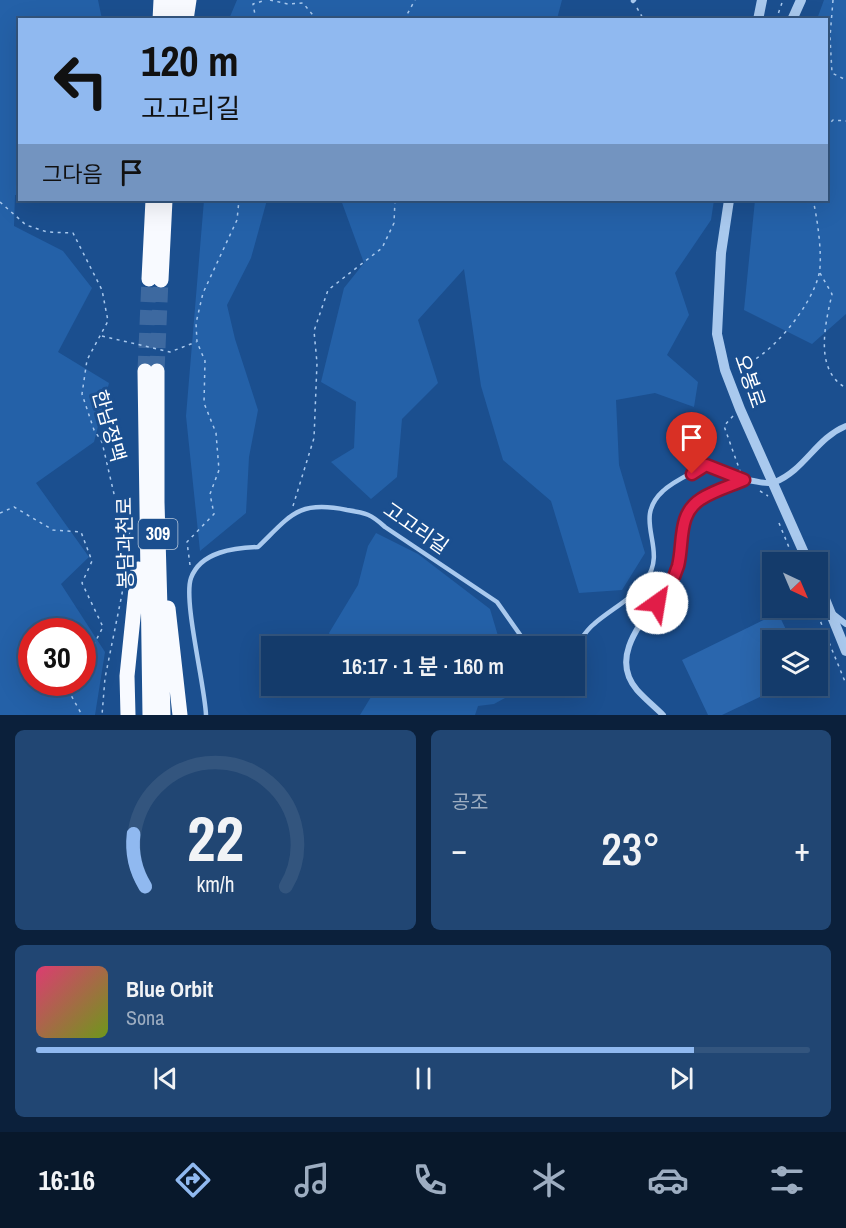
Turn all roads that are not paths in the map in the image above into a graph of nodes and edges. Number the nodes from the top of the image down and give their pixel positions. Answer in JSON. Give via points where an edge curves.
{"nodes":[{"id":1,"x":161,"y":0,"type":"edge"},
{"id":2,"x":176,"y":0,"type":"edge"},
{"id":3,"x":189,"y":0,"type":"edge"},
{"id":4,"x":762,"y":0,"type":"edge"},
{"id":5,"x":801,"y":0,"type":"edge"},
{"id":6,"x":160,"y":18,"type":"edge"},
{"id":7,"x":175,"y":18,"type":"edge"},
{"id":8,"x":186,"y":18,"type":"edge"},
{"id":9,"x":758,"y":18,"type":"edge"},
{"id":10,"x":792,"y":18,"type":"edge"},
{"id":11,"x":153,"y":201,"type":"edge"},
{"id":12,"x":165,"y":201,"type":"edge"},
{"id":13,"x":729,"y":201,"type":"edge"},
{"id":14,"x":151,"y":371,"type":"tunnel mouth"},
{"id":15,"x":846,"y":426,"type":"edge"},
{"id":16,"x":744,"y":480,"type":"junction"},
{"id":17,"x":772,"y":483,"type":"junction"},
{"id":18,"x":151,"y":503,"type":"junction"},
{"id":19,"x":803,"y":552,"type":"edge"},
{"id":20,"x":828,"y":605,"type":"edge"},
{"id":21,"x":832,"y":614,"type":"junction"},
{"id":22,"x":846,"y":624,"type":"edge"},
{"id":23,"x":521,"y":636,"type":"edge"},
{"id":24,"x":584,"y":636,"type":"edge"},
{"id":25,"x":846,"y":651,"type":"edge"},
{"id":26,"x":155,"y":696,"type":"junction"},
{"id":27,"x":180,"y":713,"type":"edge"},
{"id":28,"x":128,"y":715,"type":"edge"},
{"id":29,"x":150,"y":715,"type":"edge"},
{"id":30,"x":163,"y":715,"type":"edge"},
{"id":31,"x":206,"y":715,"type":"edge"},
{"id":32,"x":663,"y":715,"type":"edge"}],
"edges":[{"from":1,"to":6,"type":"highway"},
{"from":2,"to":7,"type":"highway"},
{"from":3,"to":8,"type":"highway"},
{"from":4,"to":9,"type":"street"},
{"from":5,"to":10,"type":"street"},
{"from":11,"to":12,"type":"highway","via":[[155,280]]},
{"from":13,"to":17,"type":"street","name":"오봉로","via":[[721,254],[717,334],[725,370]]},
{"from":14,"to":18,"type":"highway","name":"봉담과천로","number":"309"},
{"from":15,"to":17,"type":"street","via":[[813,448],[797,470]]},
{"from":16,"to":17,"type":"street"},
{"from":16,"to":24,"type":"lane","via":[[706,465],[663,490],[650,506],[648,520],[656,554],[648,579]]},
{"from":16,"to":32,"type":"street","via":[[700,499],[690,511],[682,528],[678,566],[668,588],[631,639],[625,655],[628,676],[636,689]]},
{"from":17,"to":19,"type":"street","name":"오봉로"},
{"from":18,"to":26,"type":"highway","name":"봉담과천로","number":"309"},
{"from":18,"to":27,"type":"highway"},
{"from":18,"to":28,"type":"highway","via":[[127,692]]},
{"from":20,"to":21,"type":"street"},
{"from":21,"to":22,"type":"street"},
{"from":21,"to":25,"type":"street"},
{"from":23,"to":31,"type":"lane","name":"고고리길","via":[[497,602],[371,514],[309,506],[289,517],[258,547],[231,549],[208,558],[191,578],[191,607]]},
{"from":26,"to":29,"type":"highway","name":"봉담과천로","number":"309"},
{"from":26,"to":30,"type":"highway","name":"봉담과천로","number":"309"}]}
